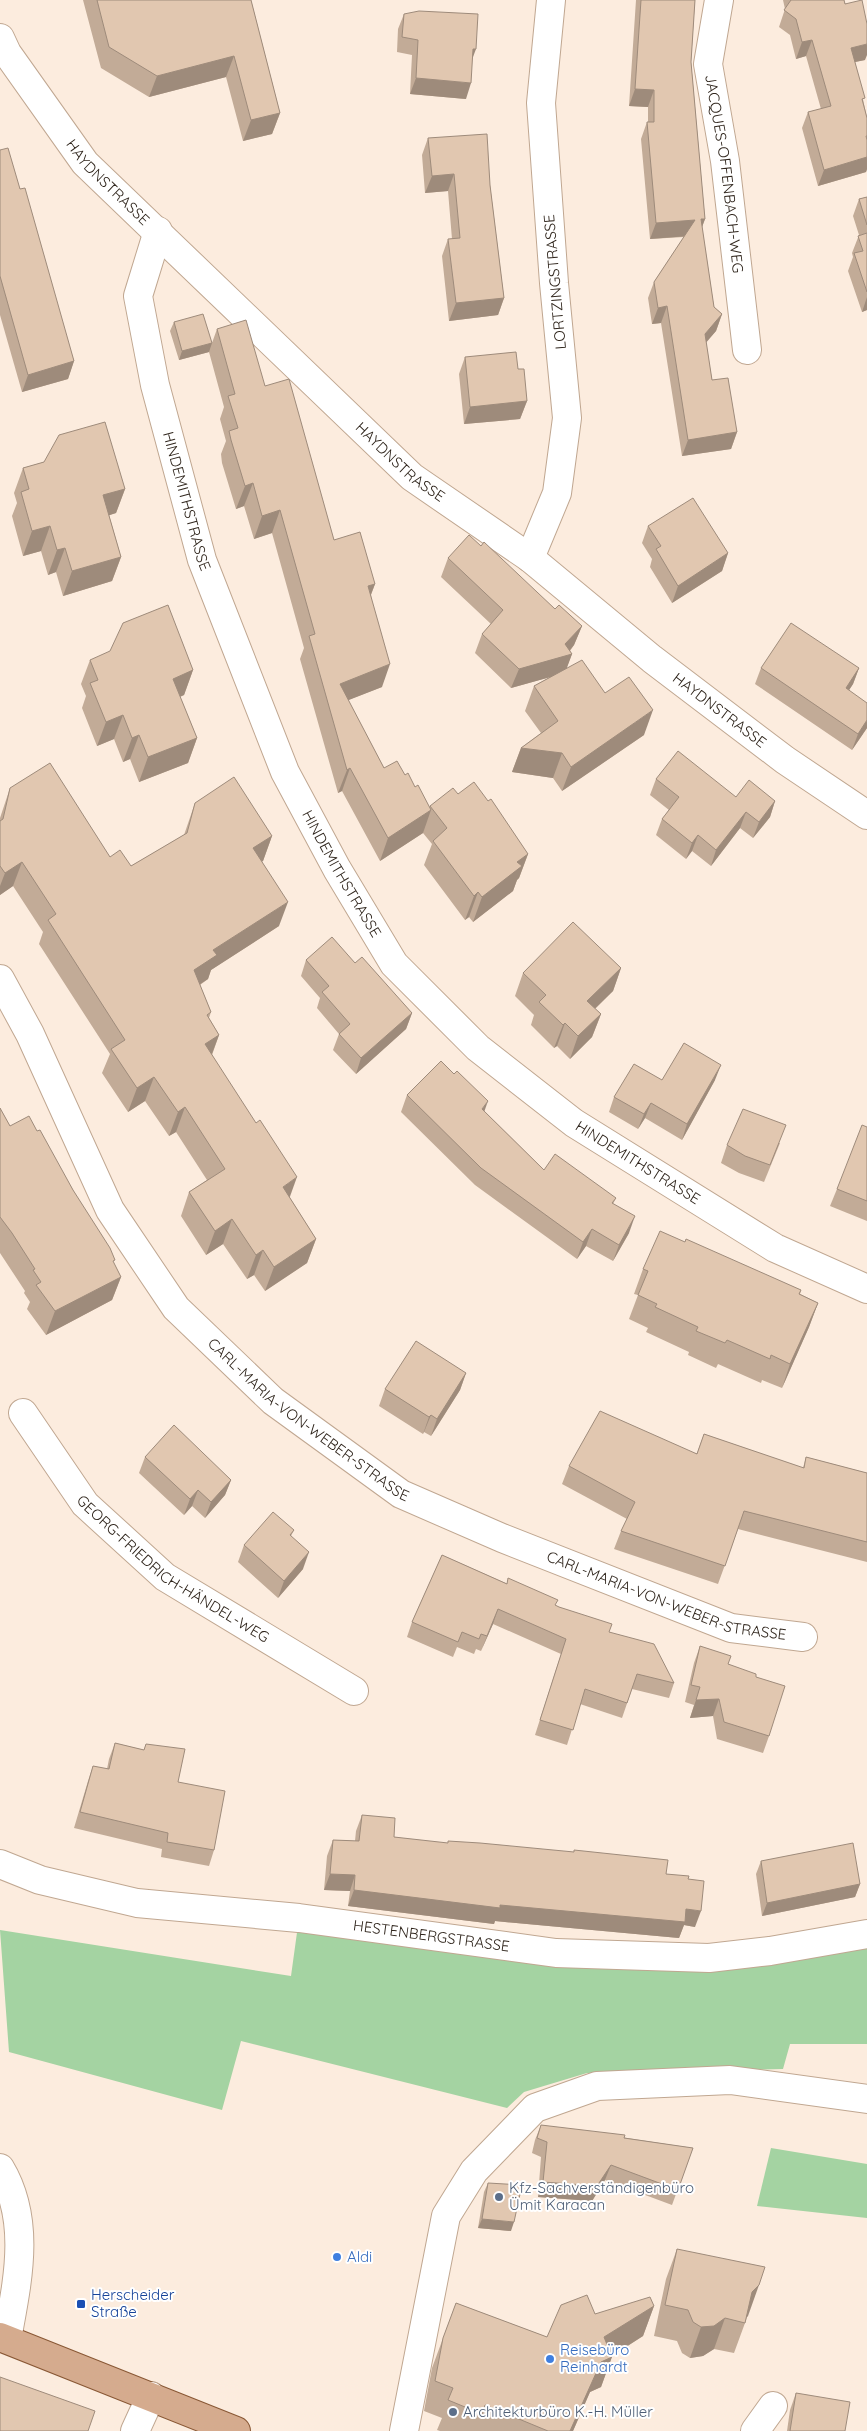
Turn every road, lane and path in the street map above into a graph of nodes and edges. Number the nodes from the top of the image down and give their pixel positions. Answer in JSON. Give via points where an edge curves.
{"nodes":[{"id":1,"x":551,"y":0,"type":"edge"},
{"id":2,"x":719,"y":0,"type":"edge"},
{"id":3,"x":0,"y":38,"type":"edge"},
{"id":4,"x":158,"y":231,"type":"junction"},
{"id":5,"x":747,"y":350,"type":"dead end"},
{"id":6,"x":530,"y":558,"type":"junction"},
{"id":7,"x":867,"y":815,"type":"edge"},
{"id":8,"x":0,"y":979,"type":"edge"},
{"id":9,"x":867,"y":1289,"type":"edge"},
{"id":10,"x":23,"y":1413,"type":"dead end"},
{"id":11,"x":803,"y":1637,"type":"dead end"},
{"id":12,"x":354,"y":1691,"type":"dead end"},
{"id":13,"x":0,"y":1864,"type":"edge"},
{"id":14,"x":867,"y":1934,"type":"edge"},
{"id":15,"x":867,"y":2099,"type":"edge"},
{"id":16,"x":0,"y":2168,"type":"edge"},
{"id":17,"x":3,"y":2338,"type":"edge"},
{"id":18,"x":150,"y":2396,"type":"junction"},
{"id":19,"x":773,"y":2406,"type":"dead end"},
{"id":20,"x":135,"y":2431,"type":"edge"},
{"id":21,"x":236,"y":2431,"type":"edge"},
{"id":22,"x":404,"y":2431,"type":"edge"},
{"id":23,"x":755,"y":2431,"type":"edge"}],
"edges":[{"from":1,"to":6,"type":"street","name":"LORTZINGSTRASSE","via":[[541,102],[568,418],[556,493]]},
{"from":2,"to":5,"type":"street","name":"JACQUES-OFFENBACH-WEG","via":[[708,64],[725,161]]},
{"from":3,"to":4,"type":"street","name":"HAYDNSTRASSE","via":[[7,53],[85,163]]},
{"from":4,"to":6,"type":"street","name":"HAYDNSTRASSE","via":[[412,477]]},
{"from":4,"to":9,"type":"street","name":"HINDEMITHSTRASSE","via":[[138,296],[156,385],[202,560],[285,772],[337,870],[394,964],[478,1048],[574,1123],[775,1248]]},
{"from":6,"to":7,"type":"street","name":"HAYDNSTRASSE","via":[[652,659],[754,737]]},
{"from":8,"to":11,"type":"street","name":"CARL-MARIA-VON-WEBER-STRASSE","via":[[30,1034],[110,1210],[176,1308],[273,1401],[401,1494],[502,1538],[731,1628]]},
{"from":10,"to":12,"type":"street","name":"GEORG-FRIEDRICH-HÄNDEL-WEG","via":[[85,1504],[165,1577]]},
{"from":13,"to":14,"type":"street","name":"HESTENBERGSTRASSE","via":[[40,1880],[137,1903],[299,1918],[556,1953],[709,1958]]},
{"from":15,"to":22,"type":"street","via":[[730,2080],[597,2086],[535,2108],[474,2171],[446,2216]]},
{"from":16,"to":17,"type":"street","via":[[14,2201],[20,2234],[16,2289]]},
{"from":17,"to":18,"type":"main road"},
{"from":18,"to":20,"type":"street"},
{"from":18,"to":21,"type":"main road"},
{"from":19,"to":23,"type":"street"}]}
